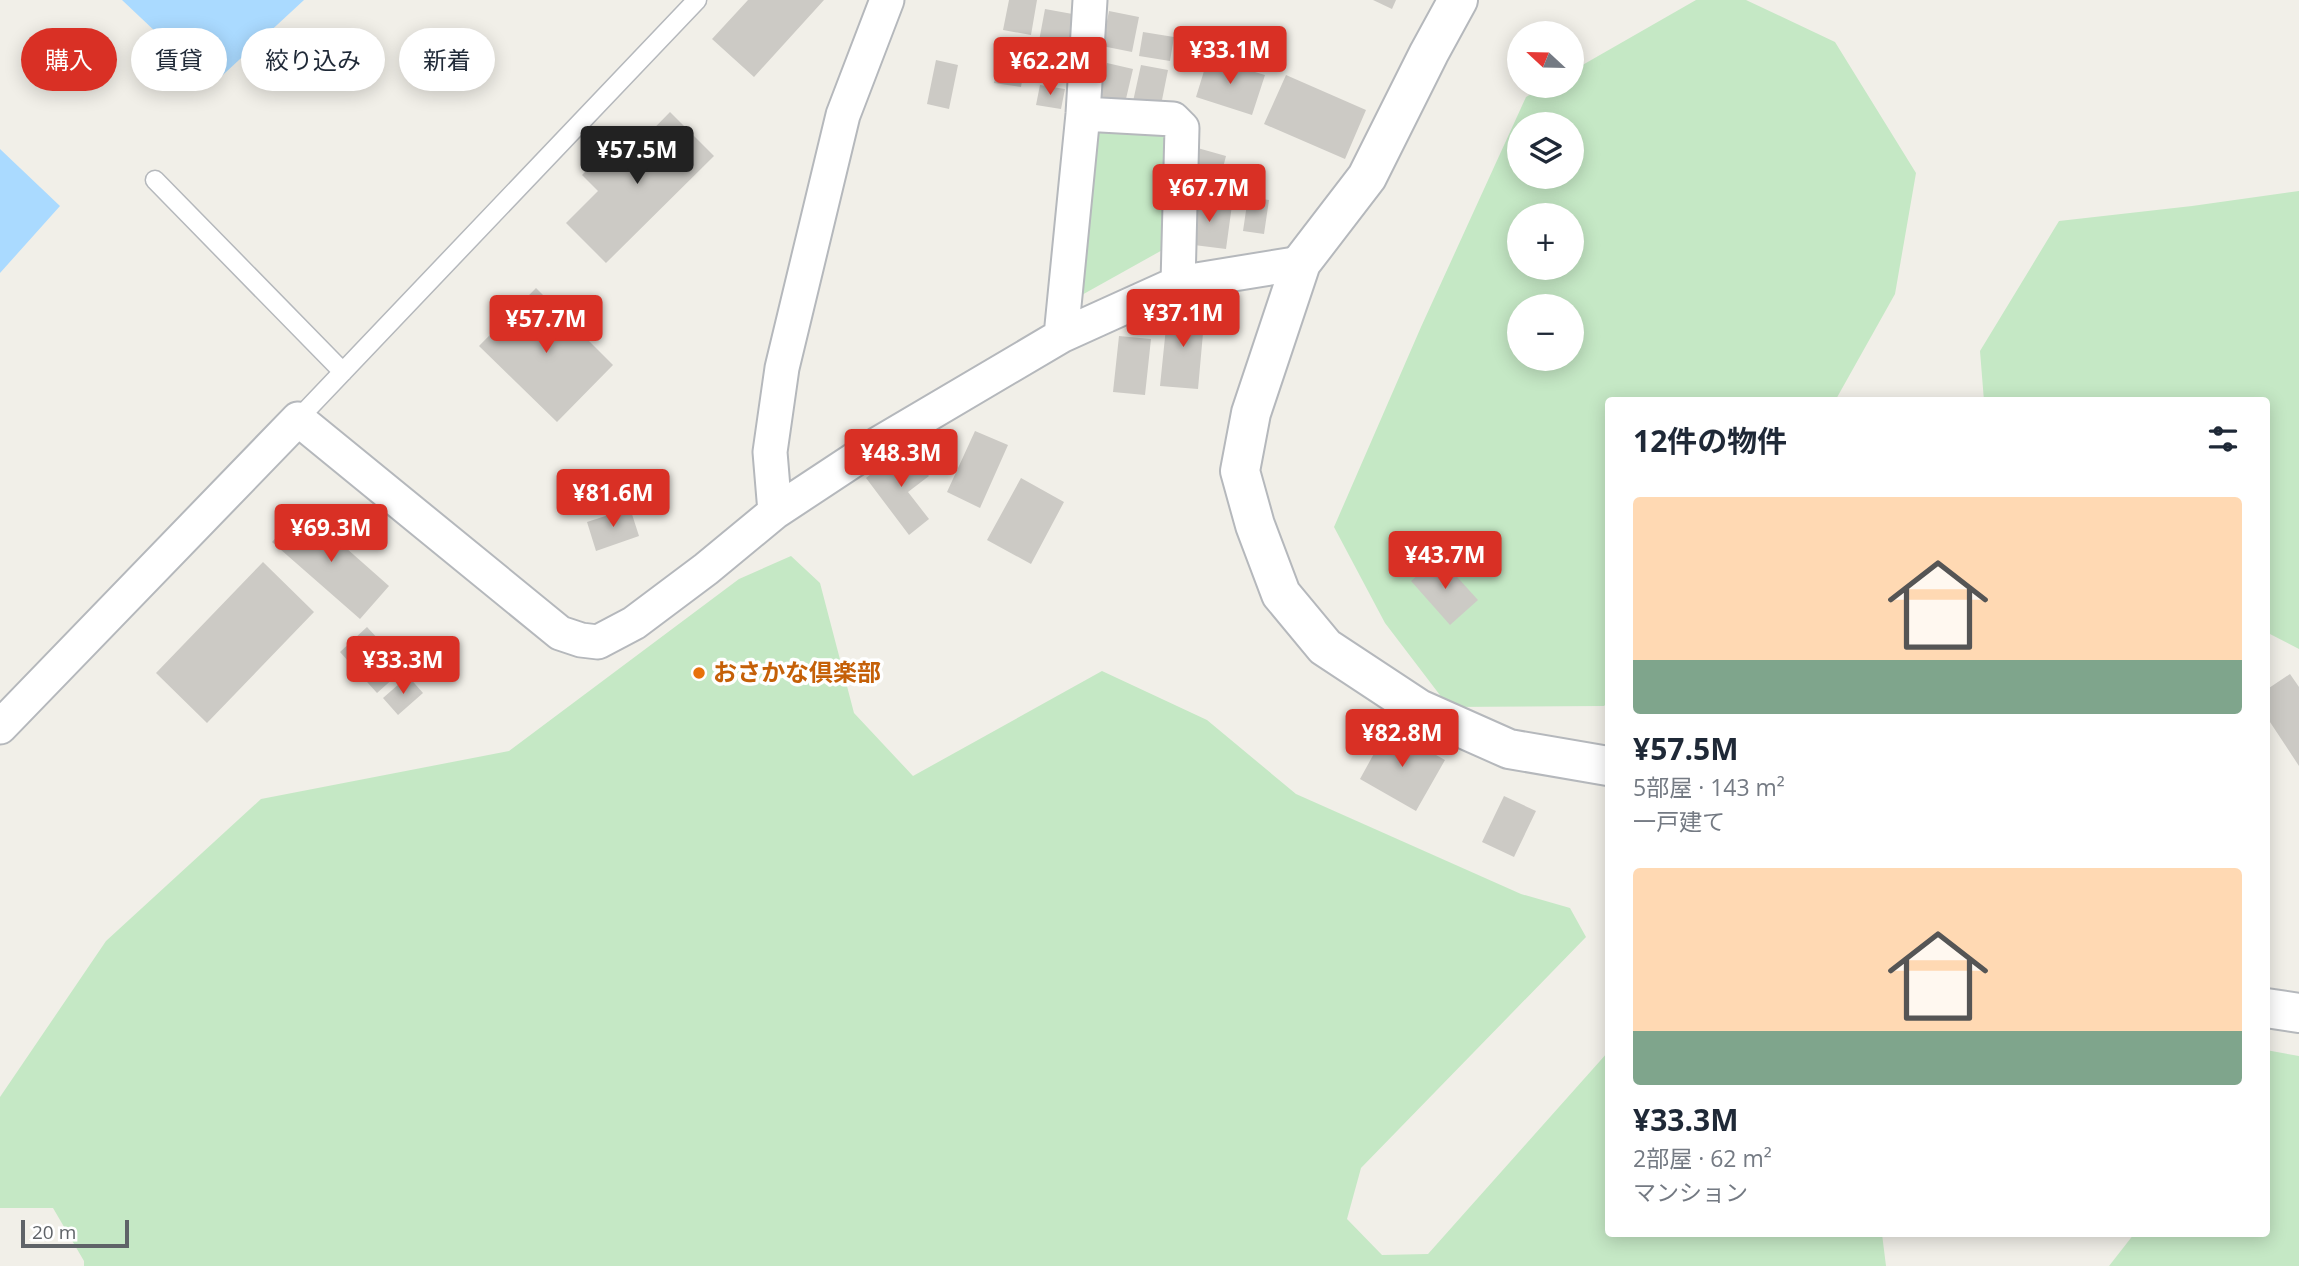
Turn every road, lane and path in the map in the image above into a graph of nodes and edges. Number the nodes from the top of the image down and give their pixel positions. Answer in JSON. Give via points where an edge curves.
{"nodes":[{"id":1,"x":697,"y":0,"type":"edge"},
{"id":2,"x":887,"y":0,"type":"edge"},
{"id":3,"x":1090,"y":0,"type":"edge"},
{"id":4,"x":1458,"y":0,"type":"edge"},
{"id":5,"x":1083,"y":114,"type":"junction"},
{"id":6,"x":155,"y":180,"type":"dead end"},
{"id":7,"x":1301,"y":263,"type":"junction"},
{"id":8,"x":1178,"y":282,"type":"junction"},
{"id":9,"x":1061,"y":336,"type":"junction"},
{"id":10,"x":343,"y":372,"type":"junction"},
{"id":11,"x":298,"y":419,"type":"junction"},
{"id":12,"x":775,"y":512,"type":"junction"},
{"id":13,"x":0,"y":727,"type":"edge"},
{"id":14,"x":1605,"y":765,"type":"edge"},
{"id":15,"x":2270,"y":1009,"type":"edge"},
{"id":16,"x":2299,"y":1013,"type":"edge"}],
"edges":[{"from":1,"to":10,"type":"lane"},
{"from":2,"to":12,"type":"street","via":[[843,115],[782,368],[770,452]]},
{"from":3,"to":5,"type":"street"},
{"from":4,"to":7,"type":"street","via":[[1367,177]]},
{"from":5,"to":8,"type":"street","via":[[1173,119],[1182,128]]},
{"from":5,"to":9,"type":"street"},
{"from":6,"to":10,"type":"lane"},
{"from":7,"to":8,"type":"street"},
{"from":7,"to":14,"type":"street","via":[[1251,413],[1240,471],[1281,594],[1325,647],[1419,709],[1509,749]]},
{"from":8,"to":9,"type":"street"},
{"from":9,"to":12,"type":"street","via":[[878,444]]},
{"from":10,"to":11,"type":"lane"},
{"from":11,"to":12,"type":"street","via":[[560,633],[581,640],[598,642],[634,623]]},
{"from":11,"to":13,"type":"street"},
{"from":15,"to":16,"type":"street"}]}
